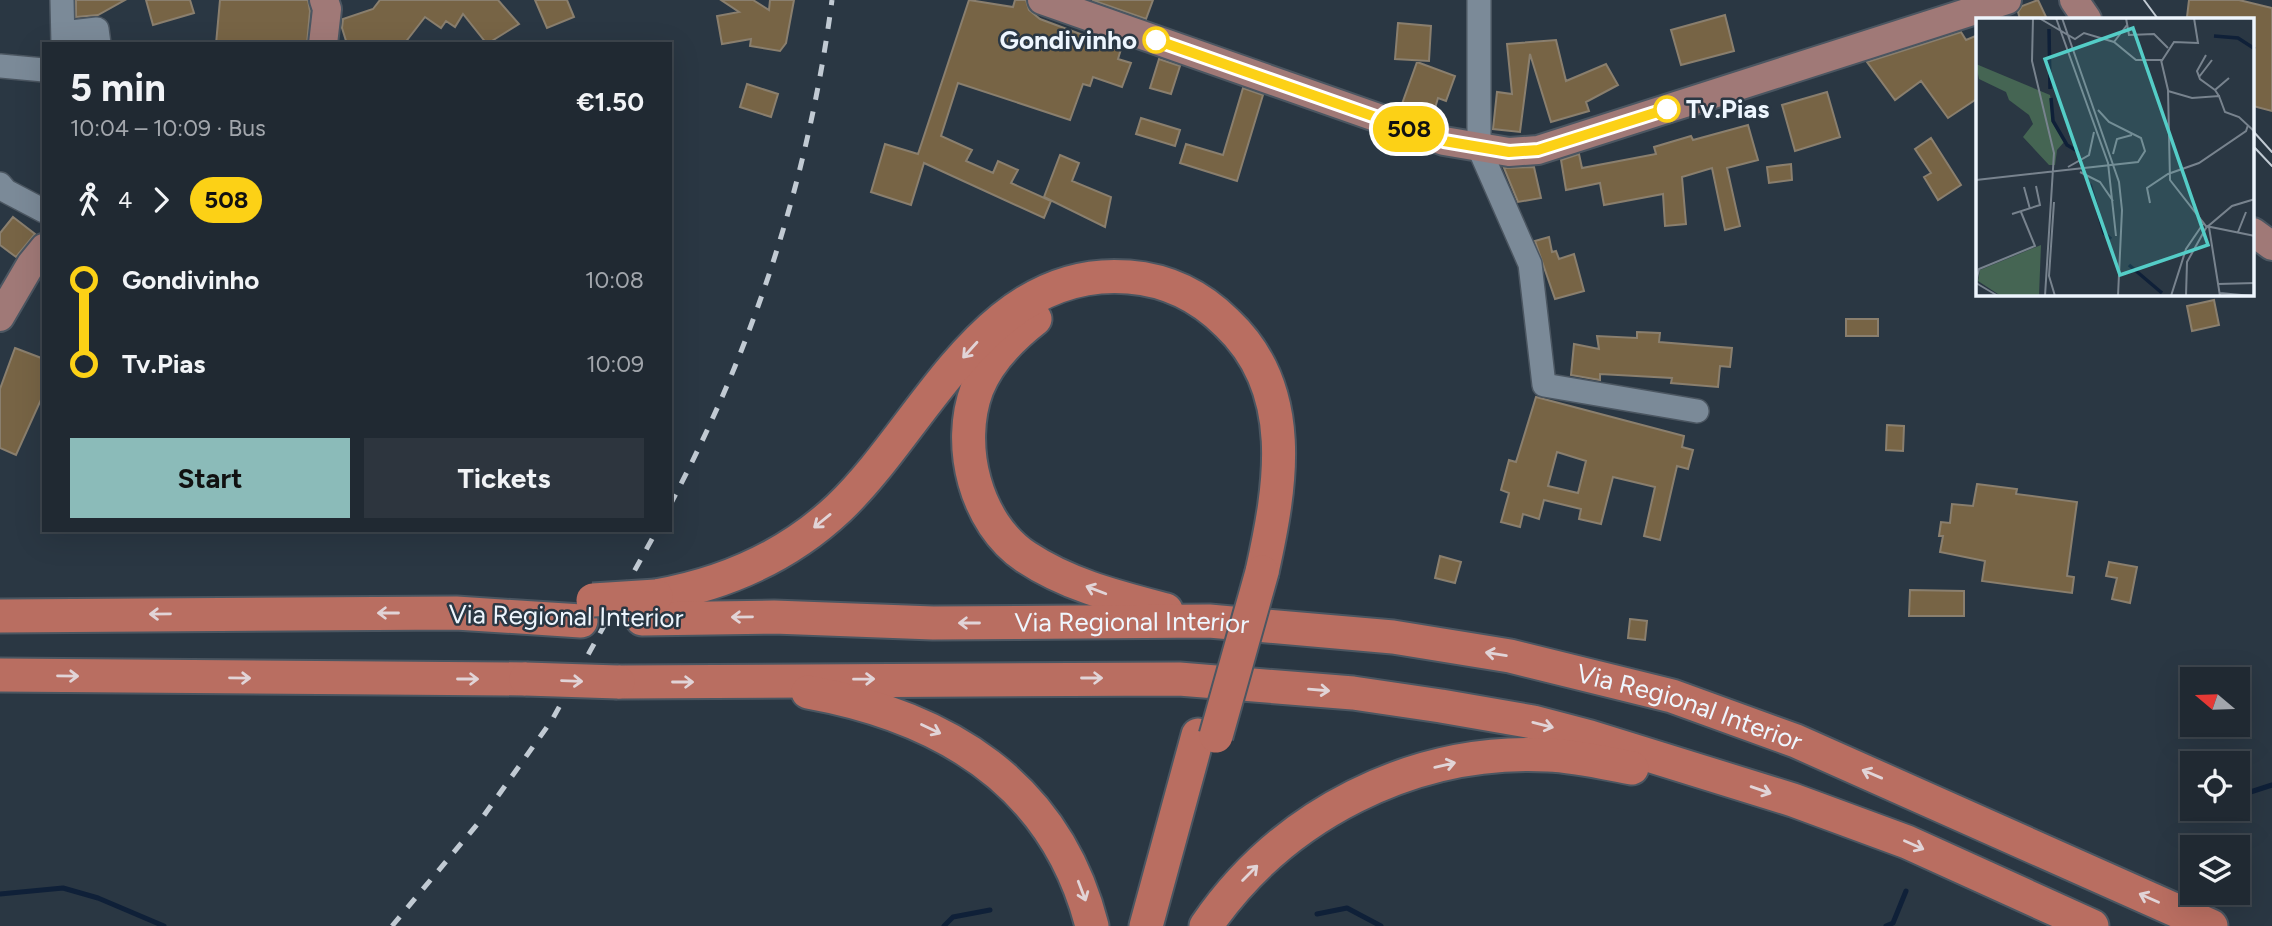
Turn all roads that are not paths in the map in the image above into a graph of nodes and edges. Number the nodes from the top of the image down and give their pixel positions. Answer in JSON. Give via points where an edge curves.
{"nodes":[{"id":1,"x":62,"y":0,"type":"edge"},
{"id":2,"x":324,"y":0,"type":"edge"},
{"id":3,"x":1042,"y":0,"type":"edge"},
{"id":4,"x":1479,"y":0,"type":"edge"},
{"id":5,"x":2007,"y":0,"type":"edge"},
{"id":6,"x":2074,"y":0,"type":"edge"},
{"id":7,"x":2086,"y":18,"type":"edge"},
{"id":8,"x":63,"y":38,"type":"edge"},
{"id":9,"x":99,"y":42,"type":"edge"},
{"id":10,"x":323,"y":42,"type":"edge"},
{"id":11,"x":0,"y":66,"type":"edge"},
{"id":12,"x":42,"y":70,"type":"edge"},
{"id":13,"x":1479,"y":148,"type":"junction"},
{"id":14,"x":0,"y":184,"type":"edge"},
{"id":15,"x":42,"y":210,"type":"edge"},
{"id":16,"x":2254,"y":233,"type":"edge"},
{"id":17,"x":2272,"y":246,"type":"edge"},
{"id":18,"x":42,"y":250,"type":"edge"},
{"id":19,"x":0,"y":317,"type":"edge"},
{"id":20,"x":1697,"y":411,"type":"dead end"},
{"id":21,"x":1252,"y":571,"type":"junction"},
{"id":22,"x":649,"y":608,"type":"junction"},
{"id":23,"x":0,"y":616,"type":"edge"},
{"id":24,"x":1209,"y":621,"type":"junction"},
{"id":25,"x":0,"y":675,"type":"edge"},
{"id":26,"x":747,"y":681,"type":"junction"},
{"id":27,"x":1207,"y":736,"type":"junction"},
{"id":28,"x":1696,"y":769,"type":"junction"},
{"id":29,"x":1092,"y":926,"type":"edge"},
{"id":30,"x":1146,"y":926,"type":"edge"},
{"id":31,"x":1165,"y":926,"type":"edge"},
{"id":32,"x":1206,"y":926,"type":"edge"},
{"id":33,"x":2092,"y":926,"type":"edge"},
{"id":34,"x":2211,"y":926,"type":"edge"}],
"edges":[{"from":1,"to":8,"type":"street"},
{"from":2,"to":10,"type":"main road"},
{"from":3,"to":13,"type":"main road","via":[[1444,141]]},
{"from":4,"to":13,"type":"street"},
{"from":5,"to":13,"type":"main road","via":[[1538,150]]},
{"from":6,"to":7,"type":"main road"},
{"from":8,"to":9,"type":"street","via":[[97,29]]},
{"from":11,"to":12,"type":"street"},
{"from":13,"to":20,"type":"street","via":[[1530,264],[1544,385]]},
{"from":14,"to":15,"type":"street"},
{"from":16,"to":17,"type":"main road"},
{"from":18,"to":19,"type":"main road"},
{"from":21,"to":22,"type":"highway","one_way":true,"via":[[1280,475],[1279,432],[1271,391],[1258,363],[1238,333],[1187,292],[1112,275],[1053,287],[1001,319],[954,368],[869,476],[806,534],[741,572]]},
{"from":24,"to":21,"type":"highway","one_way":true,"via":[[1108,595],[1060,576],[1024,556],[984,508],[968,447],[971,414],[978,388],[995,358],[1017,333],[1063,305],[1111,297],[1135,299],[1180,314],[1222,347],[1250,398],[1258,433],[1260,473]]},
{"from":21,"to":27,"type":"highway"},
{"from":22,"to":23,"type":"highway","name":"Via Regional Interior","one_way":true},
{"from":24,"to":22,"type":"highway","name":"Via Regional Interior","one_way":true,"via":[[933,623]]},
{"from":34,"to":24,"type":"highway","name":"Via Regional Interior","one_way":true,"via":[[1796,741],[1672,696],[1510,656],[1393,637]]},
{"from":25,"to":26,"type":"highway","name":"Via Regional Interior","one_way":true,"bridge":true},
{"from":26,"to":28,"type":"highway","name":"Via Regional Interior","one_way":true,"via":[[1179,678],[1270,685],[1353,693],[1521,720]]},
{"from":26,"to":29,"type":"highway","one_way":true,"via":[[813,692],[899,716],[957,741],[1031,804],[1074,873]]},
{"from":27,"to":30,"type":"highway"},
{"from":27,"to":31,"type":"highway"},
{"from":32,"to":28,"type":"highway","one_way":true,"via":[[1247,876],[1309,822],[1351,797],[1397,778],[1466,760],[1548,755],[1664,775]]},
{"from":28,"to":33,"type":"highway","name":"Via Regional Interior","one_way":true,"via":[[1907,842]]}]}
